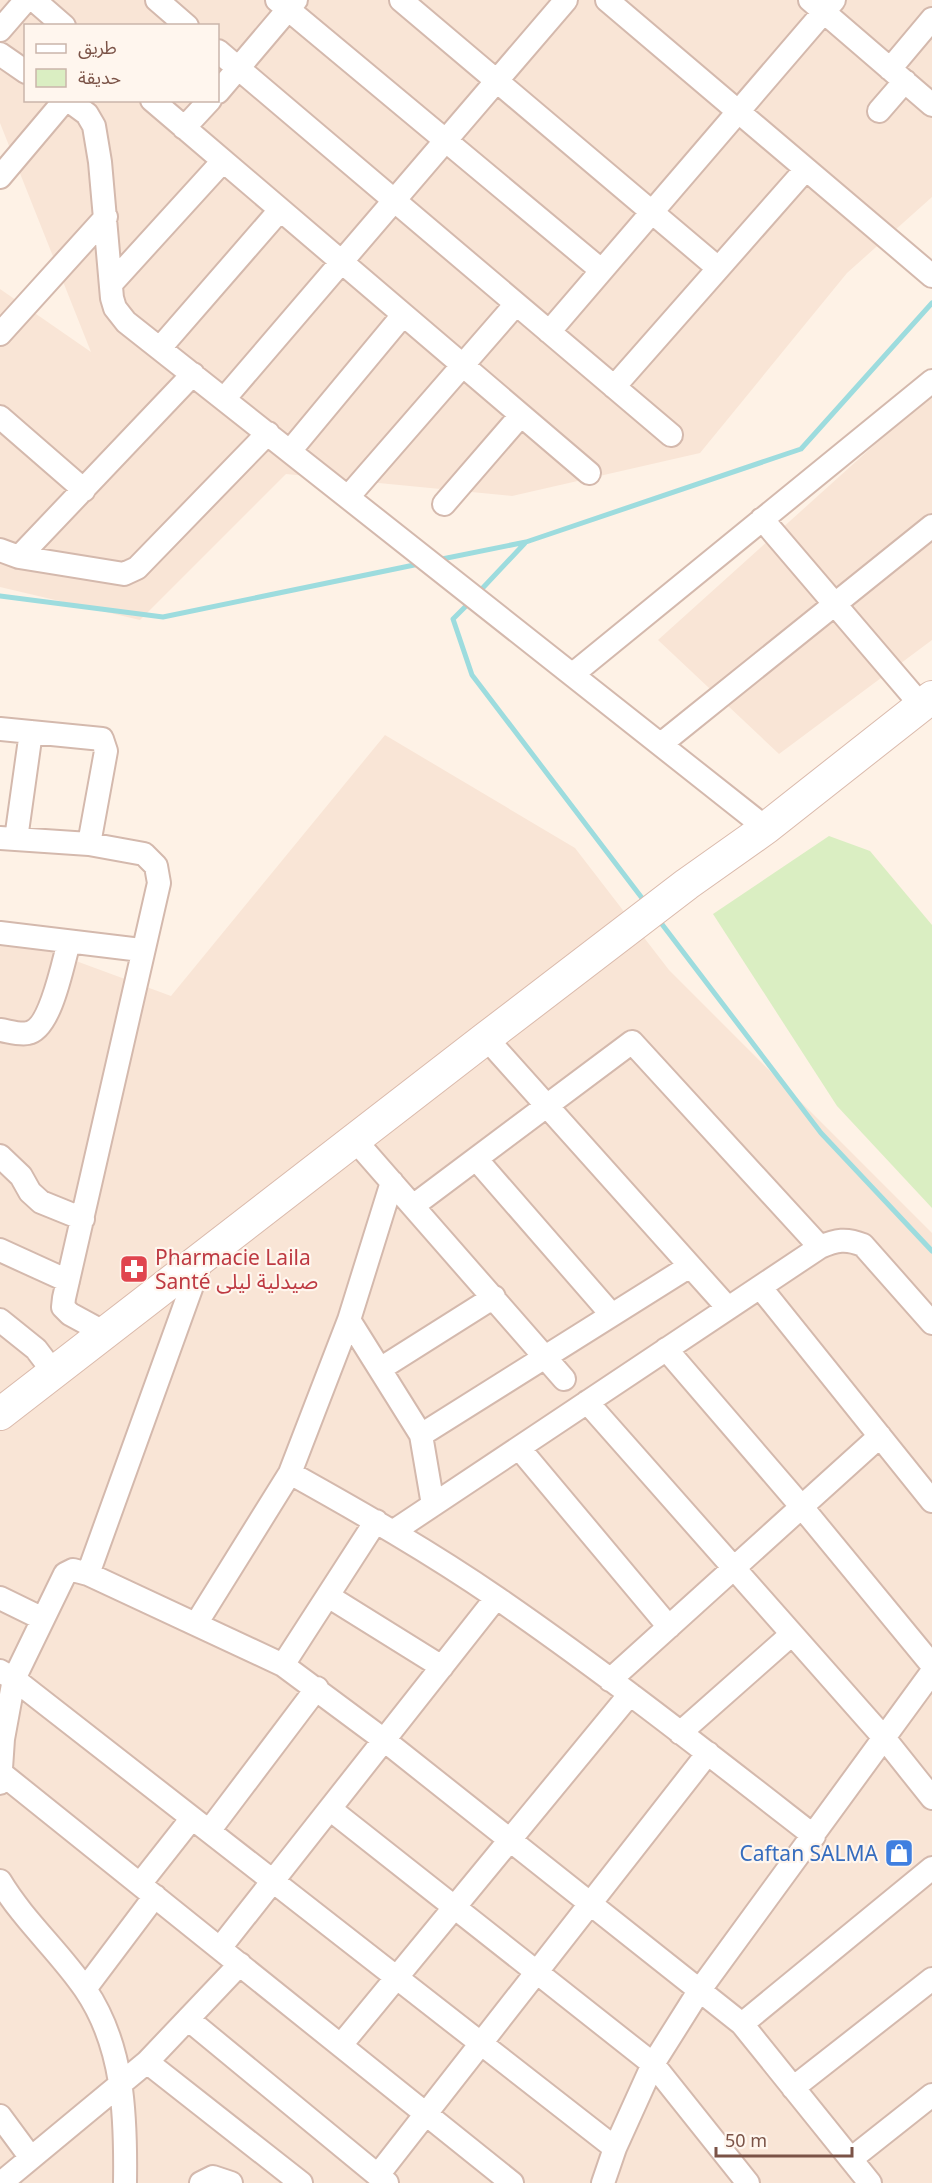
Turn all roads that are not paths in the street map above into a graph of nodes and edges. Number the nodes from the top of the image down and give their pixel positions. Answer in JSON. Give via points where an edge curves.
{"nodes":[{"id":1,"x":26,"y":0,"type":"edge"},
{"id":2,"x":34,"y":0,"type":"edge"},
{"id":3,"x":157,"y":0,"type":"edge"},
{"id":4,"x":401,"y":0,"type":"edge"},
{"id":5,"x":566,"y":0,"type":"edge"},
{"id":6,"x":607,"y":0,"type":"edge"},
{"id":7,"x":287,"y":3,"type":"edge"},
{"id":8,"x":822,"y":4,"type":"edge"},
{"id":9,"x":932,"y":19,"type":"edge"},
{"id":10,"x":62,"y":24,"type":"edge"},
{"id":11,"x":185,"y":24,"type":"edge"},
{"id":12,"x":0,"y":30,"type":"edge"},
{"id":13,"x":219,"y":52,"type":"edge"},
{"id":14,"x":0,"y":54,"type":"edge"},
{"id":15,"x":238,"y":69,"type":"junction"},
{"id":16,"x":24,"y":71,"type":"edge"},
{"id":17,"x":898,"y":75,"type":"junction"},
{"id":18,"x":496,"y":81,"type":"junction"},
{"id":19,"x":219,"y":91,"type":"edge"},
{"id":20,"x":65,"y":102,"type":"edge"},
{"id":21,"x":70,"y":102,"type":"edge"},
{"id":22,"x":154,"y":102,"type":"edge"},
{"id":23,"x":208,"y":102,"type":"edge"},
{"id":24,"x":932,"y":105,"type":"edge"},
{"id":25,"x":738,"y":111,"type":"junction"},
{"id":26,"x":879,"y":111,"type":"dead end"},
{"id":27,"x":184,"y":128,"type":"junction"},
{"id":28,"x":445,"y":141,"type":"junction"},
{"id":29,"x":223,"y":161,"type":"junction"},
{"id":30,"x":3,"y":168,"type":"edge"},
{"id":31,"x":806,"y":169,"type":"junction"},
{"id":32,"x":394,"y":201,"type":"junction"},
{"id":33,"x":280,"y":210,"type":"junction"},
{"id":34,"x":652,"y":212,"type":"junction"},
{"id":35,"x":106,"y":217,"type":"junction"},
{"id":36,"x":342,"y":262,"type":"junction"},
{"id":37,"x":718,"y":268,"type":"junction"},
{"id":38,"x":601,"y":270,"type":"junction"},
{"id":39,"x":930,"y":270,"type":"edge"},
{"id":40,"x":111,"y":284,"type":"junction"},
{"id":41,"x":516,"y":304,"type":"junction"},
{"id":42,"x":403,"y":315,"type":"junction"},
{"id":43,"x":549,"y":332,"type":"junction"},
{"id":44,"x":0,"y":334,"type":"edge"},
{"id":45,"x":160,"y":348,"type":"junction"},
{"id":46,"x":463,"y":366,"type":"junction"},
{"id":47,"x":193,"y":374,"type":"junction"},
{"id":48,"x":932,"y":381,"type":"edge"},
{"id":49,"x":614,"y":387,"type":"junction"},
{"id":50,"x":224,"y":399,"type":"junction"},
{"id":51,"x":521,"y":415,"type":"junction"},
{"id":52,"x":0,"y":417,"type":"edge"},
{"id":53,"x":268,"y":433,"type":"junction"},
{"id":54,"x":671,"y":435,"type":"dead end"},
{"id":55,"x":290,"y":451,"type":"junction"},
{"id":56,"x":589,"y":473,"type":"dead end"},
{"id":57,"x":84,"y":490,"type":"junction"},
{"id":58,"x":348,"y":498,"type":"junction"},
{"id":59,"x":444,"y":504,"type":"dead end"},
{"id":60,"x":762,"y":519,"type":"junction"},
{"id":61,"x":932,"y":526,"type":"edge"},
{"id":62,"x":10,"y":554,"type":"edge"},
{"id":63,"x":835,"y":604,"type":"junction"},
{"id":64,"x":573,"y":674,"type":"junction"},
{"id":65,"x":926,"y":701,"type":"edge"},
{"id":66,"x":0,"y":729,"type":"edge"},
{"id":67,"x":31,"y":732,"type":"junction"},
{"id":68,"x":661,"y":744,"type":"junction"},
{"id":69,"x":766,"y":828,"type":"junction"},
{"id":70,"x":8,"y":838,"type":"edge"},
{"id":71,"x":89,"y":844,"type":"junction"},
{"id":72,"x":0,"y":933,"type":"edge"},
{"id":73,"x":69,"y":942,"type":"junction"},
{"id":74,"x":141,"y":950,"type":"junction"},
{"id":75,"x":0,"y":1030,"type":"edge"},
{"id":76,"x":486,"y":1038,"type":"junction"},
{"id":77,"x":548,"y":1106,"type":"junction"},
{"id":78,"x":354,"y":1139,"type":"junction"},
{"id":79,"x":0,"y":1156,"type":"edge"},
{"id":80,"x":477,"y":1160,"type":"junction"},
{"id":81,"x":392,"y":1182,"type":"junction"},
{"id":82,"x":414,"y":1206,"type":"junction"},
{"id":83,"x":83,"y":1219,"type":"junction"},
{"id":84,"x":820,"y":1246,"type":"junction"},
{"id":85,"x":0,"y":1250,"type":"edge"},
{"id":86,"x":202,"y":1258,"type":"junction"},
{"id":87,"x":690,"y":1266,"type":"junction"},
{"id":88,"x":68,"y":1281,"type":"junction"},
{"id":89,"x":760,"y":1287,"type":"junction"},
{"id":90,"x":494,"y":1297,"type":"junction"},
{"id":91,"x":728,"y":1308,"type":"junction"},
{"id":92,"x":612,"y":1315,"type":"junction"},
{"id":93,"x":0,"y":1320,"type":"edge"},
{"id":94,"x":349,"y":1320,"type":"junction"},
{"id":95,"x":932,"y":1323,"type":"edge"},
{"id":96,"x":105,"y":1333,"type":"junction"},
{"id":97,"x":666,"y":1349,"type":"junction"},
{"id":98,"x":546,"y":1356,"type":"junction"},
{"id":99,"x":380,"y":1369,"type":"junction"},
{"id":100,"x":55,"y":1374,"type":"junction"},
{"id":101,"x":564,"y":1379,"type":"dead end"},
{"id":102,"x":586,"y":1402,"type":"junction"},
{"id":103,"x":0,"y":1414,"type":"edge"},
{"id":104,"x":421,"y":1435,"type":"junction"},
{"id":105,"x":880,"y":1436,"type":"junction"},
{"id":106,"x":519,"y":1448,"type":"junction"},
{"id":107,"x":290,"y":1473,"type":"junction"},
{"id":108,"x":932,"y":1501,"type":"edge"},
{"id":109,"x":433,"y":1505,"type":"junction"},
{"id":110,"x":801,"y":1506,"type":"junction"},
{"id":111,"x":385,"y":1526,"type":"junction"},
{"id":112,"x":734,"y":1568,"type":"junction"},
{"id":113,"x":88,"y":1574,"type":"junction"},
{"id":114,"x":328,"y":1596,"type":"junction"},
{"id":115,"x":0,"y":1598,"type":"edge"},
{"id":116,"x":496,"y":1598,"type":"junction"},
{"id":117,"x":43,"y":1619,"type":"junction"},
{"id":118,"x":196,"y":1624,"type":"junction"},
{"id":119,"x":669,"y":1627,"type":"junction"},
{"id":120,"x":792,"y":1634,"type":"junction"},
{"id":121,"x":284,"y":1665,"type":"junction"},
{"id":122,"x":932,"y":1665,"type":"edge"},
{"id":123,"x":442,"y":1667,"type":"junction"},
{"id":124,"x":932,"y":1672,"type":"edge"},
{"id":125,"x":7,"y":1675,"type":"edge"},
{"id":126,"x":610,"y":1680,"type":"junction"},
{"id":127,"x":317,"y":1688,"type":"junction"},
{"id":128,"x":630,"y":1694,"type":"junction"},
{"id":129,"x":680,"y":1732,"type":"junction"},
{"id":130,"x":885,"y":1739,"type":"junction"},
{"id":131,"x":384,"y":1740,"type":"junction"},
{"id":132,"x":708,"y":1753,"type":"junction"},
{"id":133,"x":0,"y":1778,"type":"edge"},
{"id":134,"x":932,"y":1798,"type":"edge"},
{"id":135,"x":330,"y":1809,"type":"junction"},
{"id":136,"x":200,"y":1824,"type":"junction"},
{"id":137,"x":814,"y":1836,"type":"junction"},
{"id":138,"x":510,"y":1840,"type":"junction"},
{"id":139,"x":932,"y":1868,"type":"edge"},
{"id":140,"x":0,"y":1881,"type":"edge"},
{"id":141,"x":273,"y":1881,"type":"junction"},
{"id":142,"x":147,"y":1890,"type":"junction"},
{"id":143,"x":6,"y":1903,"type":"edge"},
{"id":144,"x":590,"y":1904,"type":"junction"},
{"id":145,"x":455,"y":1907,"type":"junction"},
{"id":146,"x":220,"y":1948,"type":"junction"},
{"id":147,"x":240,"y":1964,"type":"junction"},
{"id":148,"x":536,"y":1972,"type":"junction"},
{"id":149,"x":397,"y":1977,"type":"junction"},
{"id":150,"x":932,"y":1979,"type":"edge"},
{"id":151,"x":85,"y":1989,"type":"junction"},
{"id":152,"x":699,"y":1991,"type":"junction"},
{"id":153,"x":189,"y":2020,"type":"junction"},
{"id":154,"x":742,"y":2024,"type":"junction"},
{"id":155,"x":481,"y":2043,"type":"junction"},
{"id":156,"x":341,"y":2045,"type":"junction"},
{"id":157,"x":147,"y":2062,"type":"junction"},
{"id":158,"x":652,"y":2064,"type":"junction"},
{"id":159,"x":120,"y":2082,"type":"junction"},
{"id":160,"x":793,"y":2088,"type":"junction"},
{"id":161,"x":932,"y":2095,"type":"edge"},
{"id":162,"x":426,"y":2114,"type":"junction"},
{"id":163,"x":0,"y":2116,"type":"edge"},
{"id":164,"x":615,"y":2148,"type":"junction"},
{"id":165,"x":31,"y":2158,"type":"junction"},
{"id":166,"x":851,"y":2159,"type":"junction"},
{"id":167,"x":383,"y":2179,"type":"edge"},
{"id":168,"x":1,"y":2183,"type":"edge"},
{"id":169,"x":124,"y":2183,"type":"edge"},
{"id":170,"x":201,"y":2183,"type":"edge"},
{"id":171,"x":231,"y":2183,"type":"edge"},
{"id":172,"x":301,"y":2183,"type":"edge"},
{"id":173,"x":512,"y":2183,"type":"edge"},
{"id":174,"x":603,"y":2183,"type":"edge"},
{"id":175,"x":747,"y":2183,"type":"edge"},
{"id":176,"x":870,"y":2183,"type":"edge"}],
"edges":[{"from":1,"to":12,"type":"street"},
{"from":2,"to":10,"type":"street"},
{"from":3,"to":11,"type":"street"},
{"from":4,"to":18,"type":"street"},
{"from":5,"to":18,"type":"street"},
{"from":6,"to":25,"type":"street"},
{"from":7,"to":15,"type":"street"},
{"from":7,"to":28,"type":"street"},
{"from":8,"to":17,"type":"street"},
{"from":8,"to":25,"type":"street"},
{"from":9,"to":17,"type":"street"},
{"from":13,"to":15,"type":"street"},
{"from":14,"to":16,"type":"street"},
{"from":15,"to":19,"type":"street"},
{"from":15,"to":32,"type":"street"},
{"from":17,"to":24,"type":"street"},
{"from":17,"to":26,"type":"street"},
{"from":18,"to":28,"type":"street"},
{"from":18,"to":34,"type":"street"},
{"from":20,"to":30,"type":"street"},
{"from":21,"to":35,"type":"street","via":[[87,114],[94,126]]},
{"from":22,"to":27,"type":"street"},
{"from":23,"to":27,"type":"street"},
{"from":25,"to":31,"type":"street"},
{"from":25,"to":34,"type":"street"},
{"from":27,"to":29,"type":"street"},
{"from":28,"to":32,"type":"street"},
{"from":28,"to":38,"type":"street"},
{"from":29,"to":33,"type":"street"},
{"from":29,"to":40,"type":"street"},
{"from":31,"to":37,"type":"street"},
{"from":31,"to":39,"type":"street"},
{"from":32,"to":36,"type":"street"},
{"from":32,"to":41,"type":"street"},
{"from":33,"to":36,"type":"street"},
{"from":33,"to":45,"type":"street"},
{"from":34,"to":37,"type":"street"},
{"from":34,"to":38,"type":"street"},
{"from":35,"to":40,"type":"street"},
{"from":35,"to":44,"type":"street"},
{"from":36,"to":42,"type":"street"},
{"from":36,"to":50,"type":"street"},
{"from":37,"to":49,"type":"street"},
{"from":38,"to":43,"type":"street"},
{"from":40,"to":45,"type":"street","via":[[115,308],[126,322]]},
{"from":41,"to":43,"type":"street"},
{"from":41,"to":46,"type":"street"},
{"from":42,"to":46,"type":"street"},
{"from":42,"to":55,"type":"street"},
{"from":43,"to":49,"type":"street"},
{"from":45,"to":47,"type":"street"},
{"from":46,"to":51,"type":"street"},
{"from":46,"to":58,"type":"street"},
{"from":47,"to":50,"type":"street"},
{"from":47,"to":57,"type":"street"},
{"from":48,"to":60,"type":"street"},
{"from":49,"to":54,"type":"street"},
{"from":50,"to":53,"type":"street"},
{"from":51,"to":56,"type":"street"},
{"from":51,"to":59,"type":"street"},
{"from":52,"to":57,"type":"street"},
{"from":53,"to":55,"type":"street"},
{"from":53,"to":62,"type":"street","via":[[137,568],[124,574]]},
{"from":55,"to":58,"type":"street"},
{"from":57,"to":62,"type":"street"},
{"from":58,"to":64,"type":"street"},
{"from":60,"to":63,"type":"street"},
{"from":60,"to":64,"type":"street"},
{"from":61,"to":63,"type":"street"},
{"from":63,"to":65,"type":"street"},
{"from":63,"to":68,"type":"street"},
{"from":64,"to":68,"type":"street"},
{"from":65,"to":69,"type":"street"},
{"from":66,"to":67,"type":"street"},
{"from":67,"to":70,"type":"street"},
{"from":67,"to":71,"type":"street","via":[[96,737],[106,745]]},
{"from":68,"to":69,"type":"street"},
{"from":69,"to":76,"type":"street"},
{"from":70,"to":71,"type":"street"},
{"from":71,"to":74,"type":"street","via":[[144,854],[156,867],[159,883]]},
{"from":72,"to":73,"type":"street"},
{"from":73,"to":74,"type":"street"},
{"from":73,"to":75,"type":"street","via":[[49,1011],[39,1027],[29,1033]]},
{"from":74,"to":83,"type":"street"},
{"from":76,"to":77,"type":"street"},
{"from":76,"to":78,"type":"street"},
{"from":77,"to":80,"type":"street"},
{"from":77,"to":84,"type":"street","via":[[632,1042]]},
{"from":77,"to":87,"type":"street"},
{"from":78,"to":81,"type":"street"},
{"from":78,"to":86,"type":"street"},
{"from":79,"to":83,"type":"street","via":[[41,1202]]},
{"from":80,"to":82,"type":"street"},
{"from":80,"to":92,"type":"street"},
{"from":81,"to":82,"type":"street"},
{"from":81,"to":94,"type":"street"},
{"from":82,"to":90,"type":"street"},
{"from":83,"to":88,"type":"street"},
{"from":84,"to":89,"type":"street"},
{"from":84,"to":95,"type":"street","via":[[848,1239],[863,1245]]},
{"from":85,"to":88,"type":"street"},
{"from":86,"to":96,"type":"street"},
{"from":86,"to":113,"type":"street"},
{"from":87,"to":91,"type":"street"},
{"from":87,"to":92,"type":"street"},
{"from":88,"to":96,"type":"street","via":[[63,1307]]},
{"from":89,"to":91,"type":"street"},
{"from":89,"to":105,"type":"street"},
{"from":90,"to":98,"type":"street"},
{"from":90,"to":99,"type":"street"},
{"from":91,"to":97,"type":"street"},
{"from":92,"to":98,"type":"street"},
{"from":93,"to":100,"type":"street","via":[[36,1349]]},
{"from":94,"to":99,"type":"street"},
{"from":94,"to":107,"type":"street"},
{"from":96,"to":100,"type":"street"},
{"from":97,"to":102,"type":"street"},
{"from":97,"to":110,"type":"street"},
{"from":98,"to":101,"type":"street"},
{"from":98,"to":104,"type":"street"},
{"from":99,"to":104,"type":"street"},
{"from":100,"to":103,"type":"street"},
{"from":102,"to":106,"type":"street"},
{"from":102,"to":112,"type":"street"},
{"from":104,"to":109,"type":"street"},
{"from":105,"to":108,"type":"street"},
{"from":105,"to":110,"type":"street"},
{"from":106,"to":109,"type":"street"},
{"from":106,"to":119,"type":"street"},
{"from":107,"to":111,"type":"street"},
{"from":107,"to":118,"type":"street"},
{"from":109,"to":111,"type":"street"},
{"from":110,"to":112,"type":"street"},
{"from":110,"to":122,"type":"street"},
{"from":111,"to":114,"type":"street"},
{"from":111,"to":116,"type":"street"},
{"from":112,"to":119,"type":"street"},
{"from":112,"to":120,"type":"street"},
{"from":113,"to":117,"type":"street","via":[[73,1570],[65,1574]]},
{"from":113,"to":118,"type":"street"},
{"from":114,"to":121,"type":"street"},
{"from":114,"to":123,"type":"street"},
{"from":115,"to":117,"type":"street"},
{"from":116,"to":123,"type":"street"},
{"from":116,"to":126,"type":"street"},
{"from":117,"to":125,"type":"street"},
{"from":118,"to":121,"type":"street"},
{"from":119,"to":126,"type":"street"},
{"from":120,"to":129,"type":"street"},
{"from":120,"to":130,"type":"street"},
{"from":121,"to":127,"type":"street"},
{"from":123,"to":131,"type":"street"},
{"from":124,"to":130,"type":"street"},
{"from":125,"to":133,"type":"street"},
{"from":125,"to":136,"type":"street"},
{"from":126,"to":128,"type":"street"},
{"from":127,"to":131,"type":"street"},
{"from":127,"to":136,"type":"street"},
{"from":128,"to":129,"type":"street"},
{"from":128,"to":138,"type":"street"},
{"from":129,"to":132,"type":"street"},
{"from":130,"to":134,"type":"street"},
{"from":130,"to":137,"type":"street"},
{"from":131,"to":135,"type":"street"},
{"from":131,"to":138,"type":"street"},
{"from":132,"to":137,"type":"street"},
{"from":132,"to":144,"type":"street"},
{"from":133,"to":142,"type":"street"},
{"from":135,"to":141,"type":"street"},
{"from":135,"to":145,"type":"street"},
{"from":136,"to":141,"type":"street"},
{"from":136,"to":142,"type":"street"},
{"from":137,"to":152,"type":"street"},
{"from":138,"to":144,"type":"street"},
{"from":138,"to":145,"type":"street"},
{"from":139,"to":154,"type":"street"},
{"from":140,"to":143,"type":"street"},
{"from":141,"to":146,"type":"street"},
{"from":141,"to":149,"type":"street"},
{"from":142,"to":146,"type":"street"},
{"from":142,"to":151,"type":"street"},
{"from":143,"to":151,"type":"street"},
{"from":144,"to":148,"type":"street"},
{"from":144,"to":152,"type":"street"},
{"from":145,"to":148,"type":"street"},
{"from":145,"to":149,"type":"street"},
{"from":146,"to":147,"type":"street"},
{"from":147,"to":153,"type":"street"},
{"from":147,"to":156,"type":"street"},
{"from":148,"to":155,"type":"street"},
{"from":148,"to":158,"type":"street"},
{"from":149,"to":155,"type":"street"},
{"from":149,"to":156,"type":"street"},
{"from":150,"to":160,"type":"street"},
{"from":151,"to":159,"type":"street","via":[[110,2036]]},
{"from":152,"to":154,"type":"street"},
{"from":152,"to":158,"type":"street"},
{"from":153,"to":157,"type":"street"},
{"from":153,"to":167,"type":"street"},
{"from":154,"to":160,"type":"street"},
{"from":155,"to":162,"type":"street"},
{"from":155,"to":164,"type":"street"},
{"from":156,"to":162,"type":"street"},
{"from":157,"to":159,"type":"street"},
{"from":157,"to":172,"type":"street"},
{"from":158,"to":164,"type":"street"},
{"from":158,"to":175,"type":"street"},
{"from":159,"to":165,"type":"street"},
{"from":159,"to":169,"type":"street"},
{"from":160,"to":166,"type":"street"},
{"from":161,"to":166,"type":"street"},
{"from":162,"to":167,"type":"street"},
{"from":162,"to":173,"type":"street"},
{"from":163,"to":165,"type":"street"},
{"from":164,"to":174,"type":"street"},
{"from":165,"to":168,"type":"street"},
{"from":166,"to":176,"type":"street"},
{"from":170,"to":171,"type":"street","via":[[213,2177]]}]}
